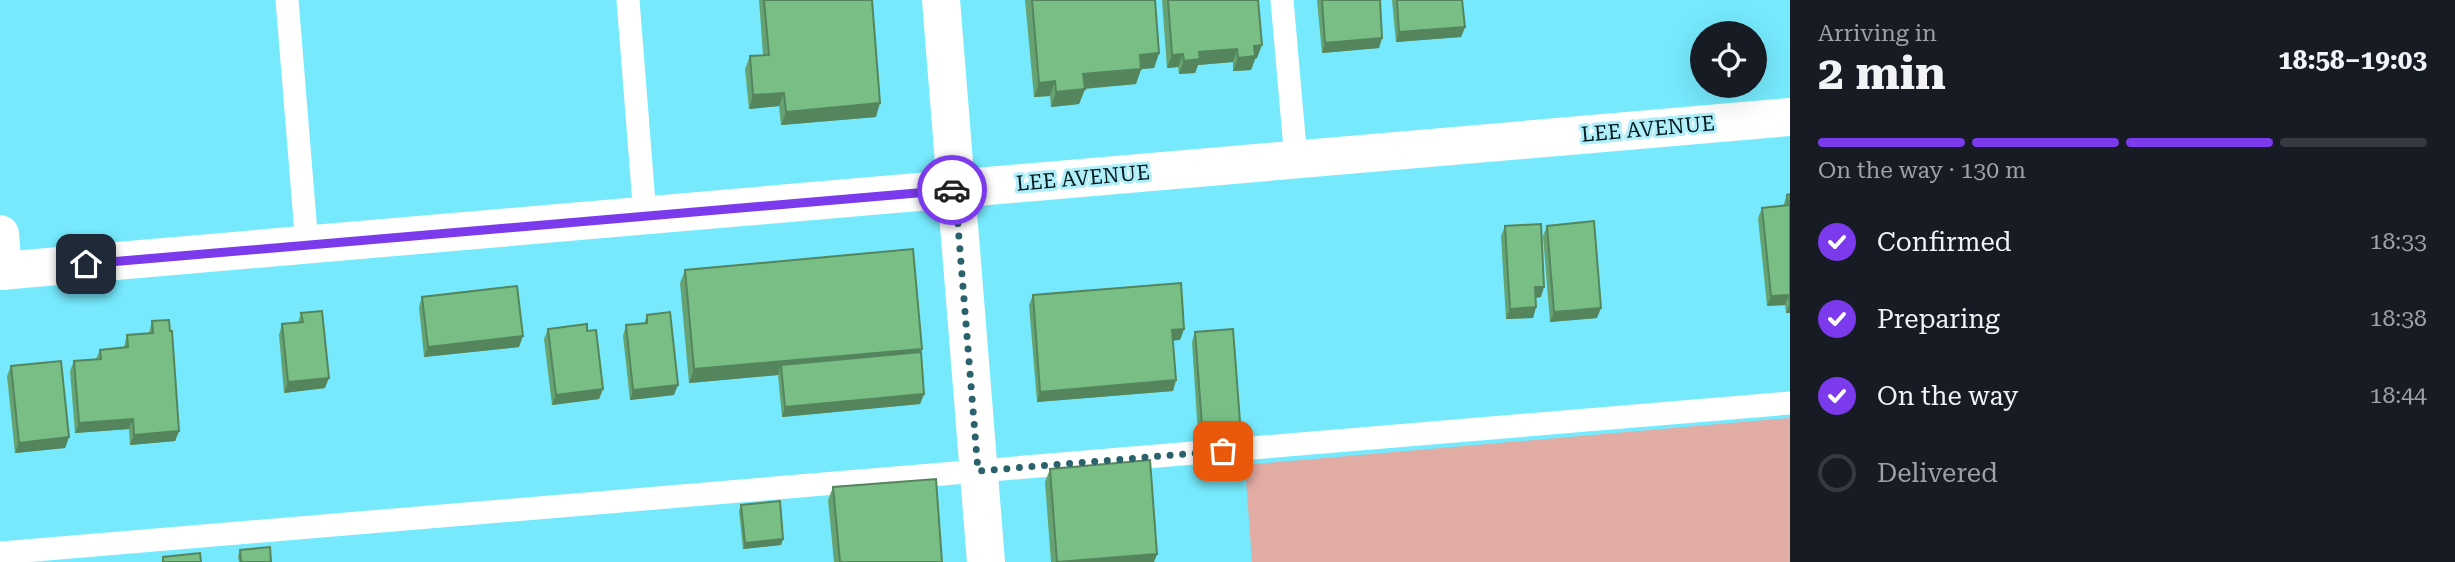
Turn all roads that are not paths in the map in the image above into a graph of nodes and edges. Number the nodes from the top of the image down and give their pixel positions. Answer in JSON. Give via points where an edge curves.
{"nodes":[{"id":1,"x":287,"y":0,"type":"edge"},
{"id":2,"x":628,"y":0,"type":"edge"},
{"id":3,"x":941,"y":0,"type":"edge"},
{"id":4,"x":1282,"y":0,"type":"edge"},
{"id":5,"x":1790,"y":117,"type":"edge"},
{"id":6,"x":1296,"y":160,"type":"junction"},
{"id":7,"x":955,"y":189,"type":"junction"},
{"id":8,"x":645,"y":216,"type":"junction"},
{"id":9,"x":0,"y":234,"type":"edge"},
{"id":10,"x":307,"y":245,"type":"junction"},
{"id":11,"x":1,"y":271,"type":"edge"},
{"id":12,"x":1790,"y":403,"type":"edge"},
{"id":13,"x":978,"y":471,"type":"junction"},
{"id":14,"x":0,"y":553,"type":"edge"},
{"id":15,"x":986,"y":562,"type":"edge"}],
"edges":[{"from":1,"to":10,"type":"lane"},
{"from":2,"to":8,"type":"lane"},
{"from":3,"to":7,"type":"street"},
{"from":4,"to":6,"type":"lane"},
{"from":5,"to":6,"type":"street","name":"LEE AVENUE"},
{"from":6,"to":7,"type":"street","name":"LEE AVENUE"},
{"from":7,"to":8,"type":"street","name":"LEE AVENUE"},
{"from":7,"to":13,"type":"street"},
{"from":8,"to":10,"type":"street","name":"LEE AVENUE"},
{"from":9,"to":11,"type":"street"},
{"from":10,"to":11,"type":"street","name":"LEE AVENUE"},
{"from":12,"to":13,"type":"lane"},
{"from":13,"to":14,"type":"lane"},
{"from":13,"to":15,"type":"street"}]}
